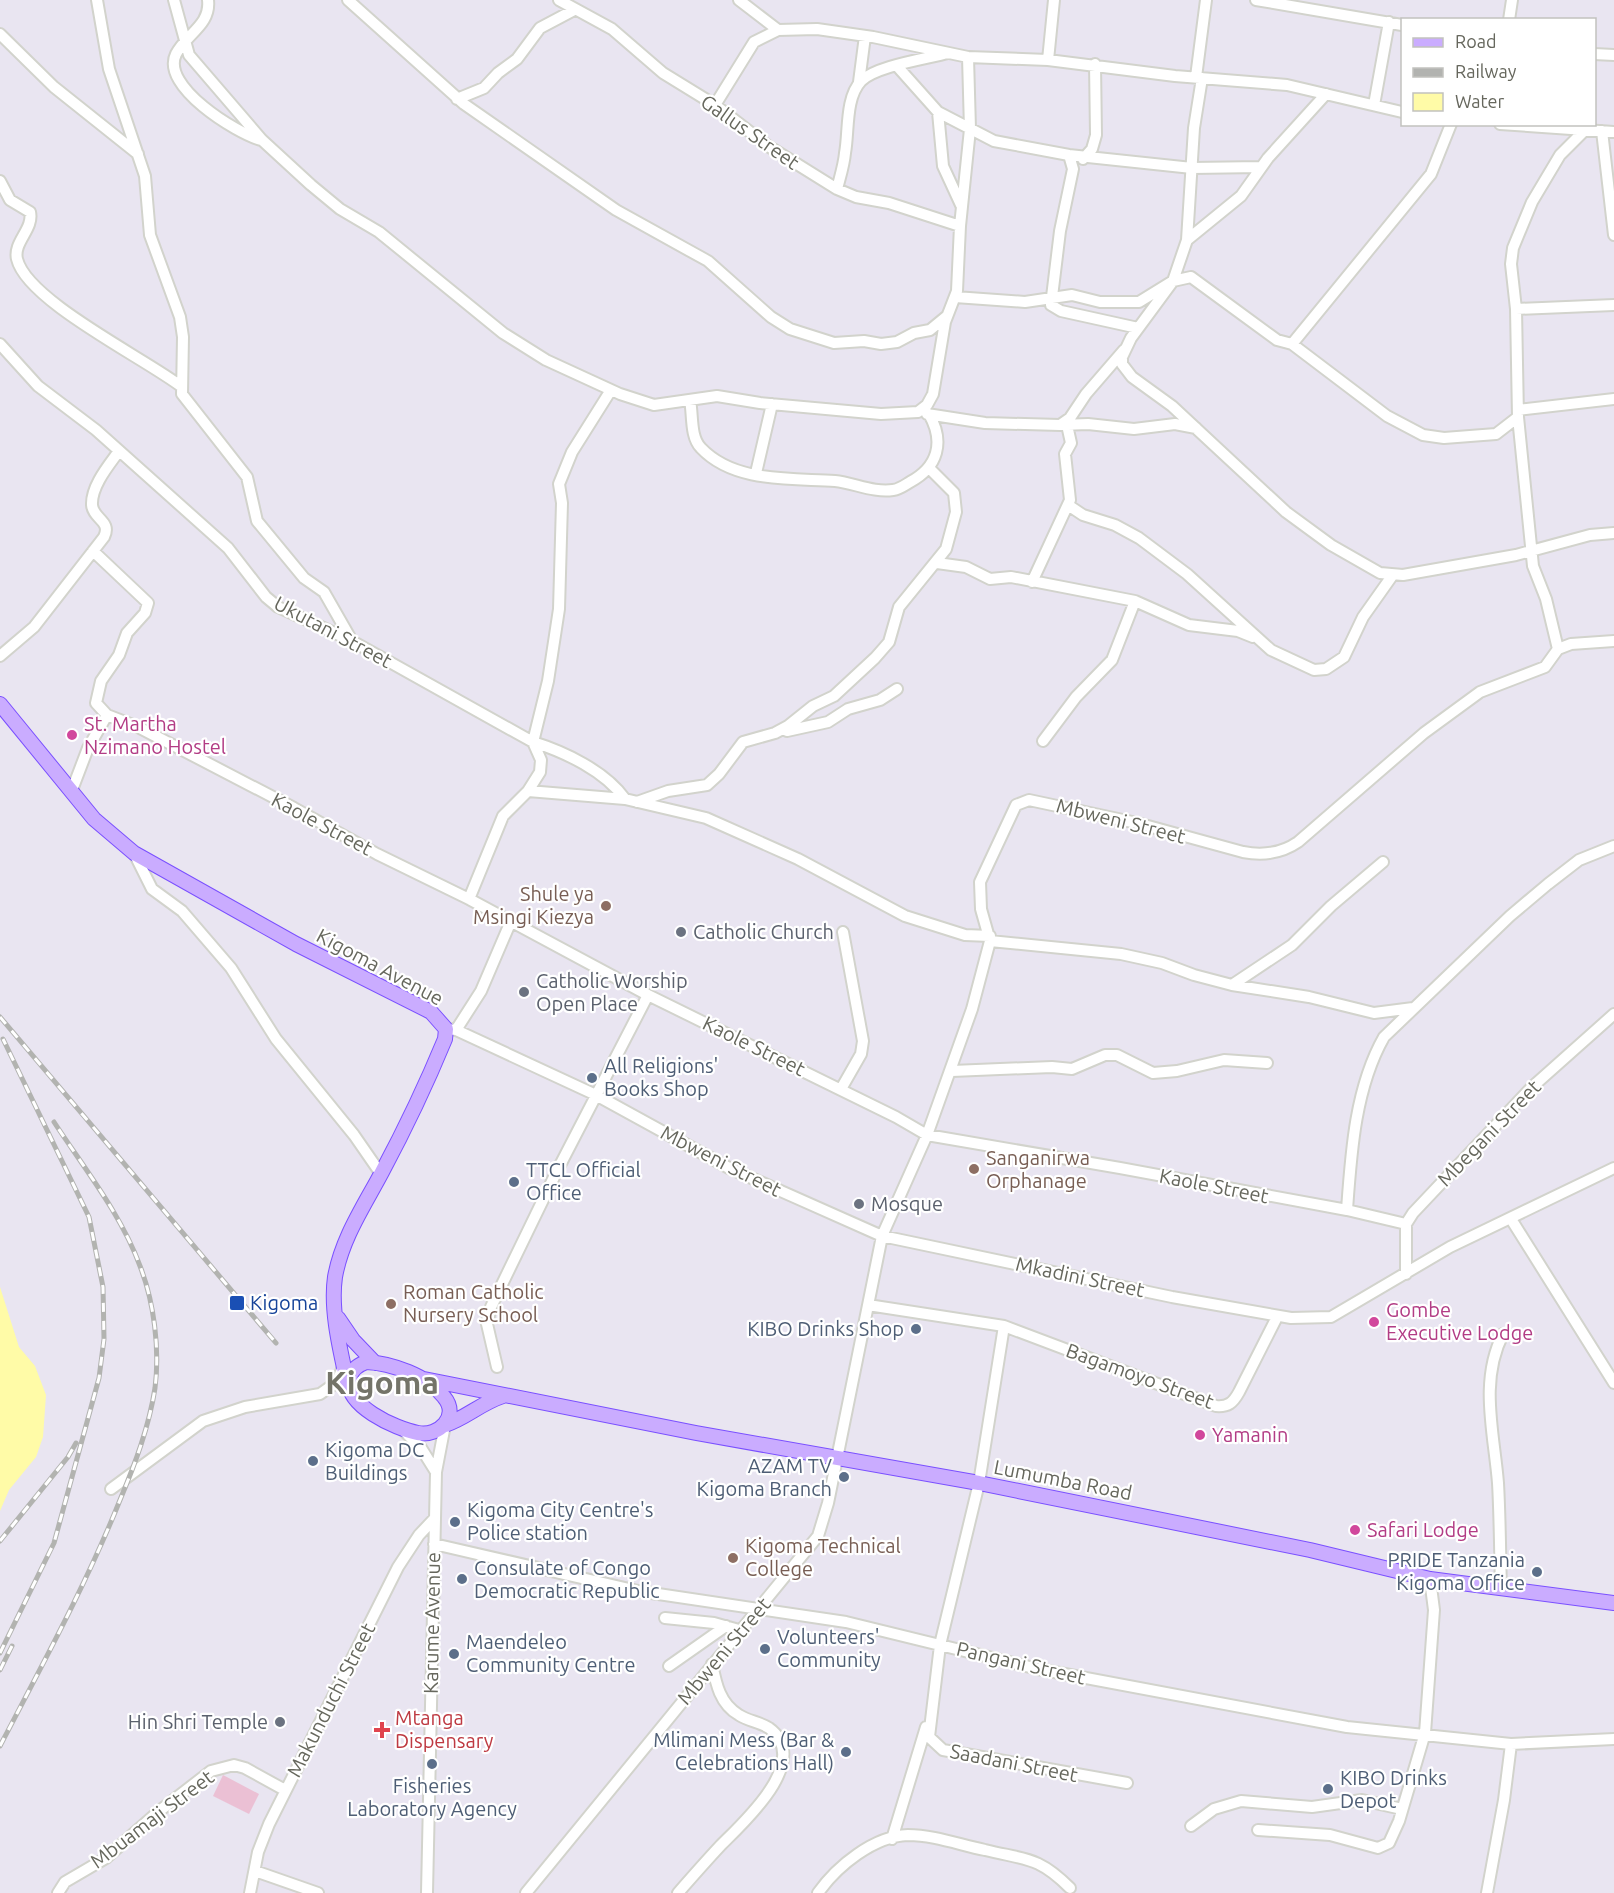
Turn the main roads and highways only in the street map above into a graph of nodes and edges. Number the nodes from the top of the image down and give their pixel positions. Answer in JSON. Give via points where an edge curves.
{"nodes":[{"id":1,"x":0,"y":704,"type":"edge"},
{"id":2,"x":337,"y":1316,"type":"junction"},
{"id":3,"x":375,"y":1363,"type":"junction"},
{"id":4,"x":418,"y":1378,"type":"junction"},
{"id":5,"x":348,"y":1386,"type":"junction"},
{"id":6,"x":505,"y":1396,"type":"junction"},
{"id":7,"x":445,"y":1425,"type":"junction"},
{"id":8,"x":1614,"y":1602,"type":"edge"}],
"edges":[{"from":1,"to":2,"type":"main road","name":"Kigoma Avenue","via":[[94,819],[134,853],[296,944],[431,1012],[451,1030],[350,1230],[335,1279]]},
{"from":2,"to":3,"type":"main road"},
{"from":2,"to":5,"type":"main road","name":"Kigoma Avenue"},
{"from":3,"to":4,"type":"main road"},
{"from":3,"to":5,"type":"main road","via":[[356,1367]]},
{"from":4,"to":6,"type":"main road","name":"Lumumba Road"},
{"from":4,"to":7,"type":"main road","via":[[448,1401]]},
{"from":5,"to":7,"type":"main road","via":[[358,1403],[399,1426],[426,1434]]},
{"from":6,"to":7,"type":"main road"},
{"from":6,"to":8,"type":"main road","name":"Lumumba Road","via":[[979,1483],[1310,1550],[1430,1579]]}]}
